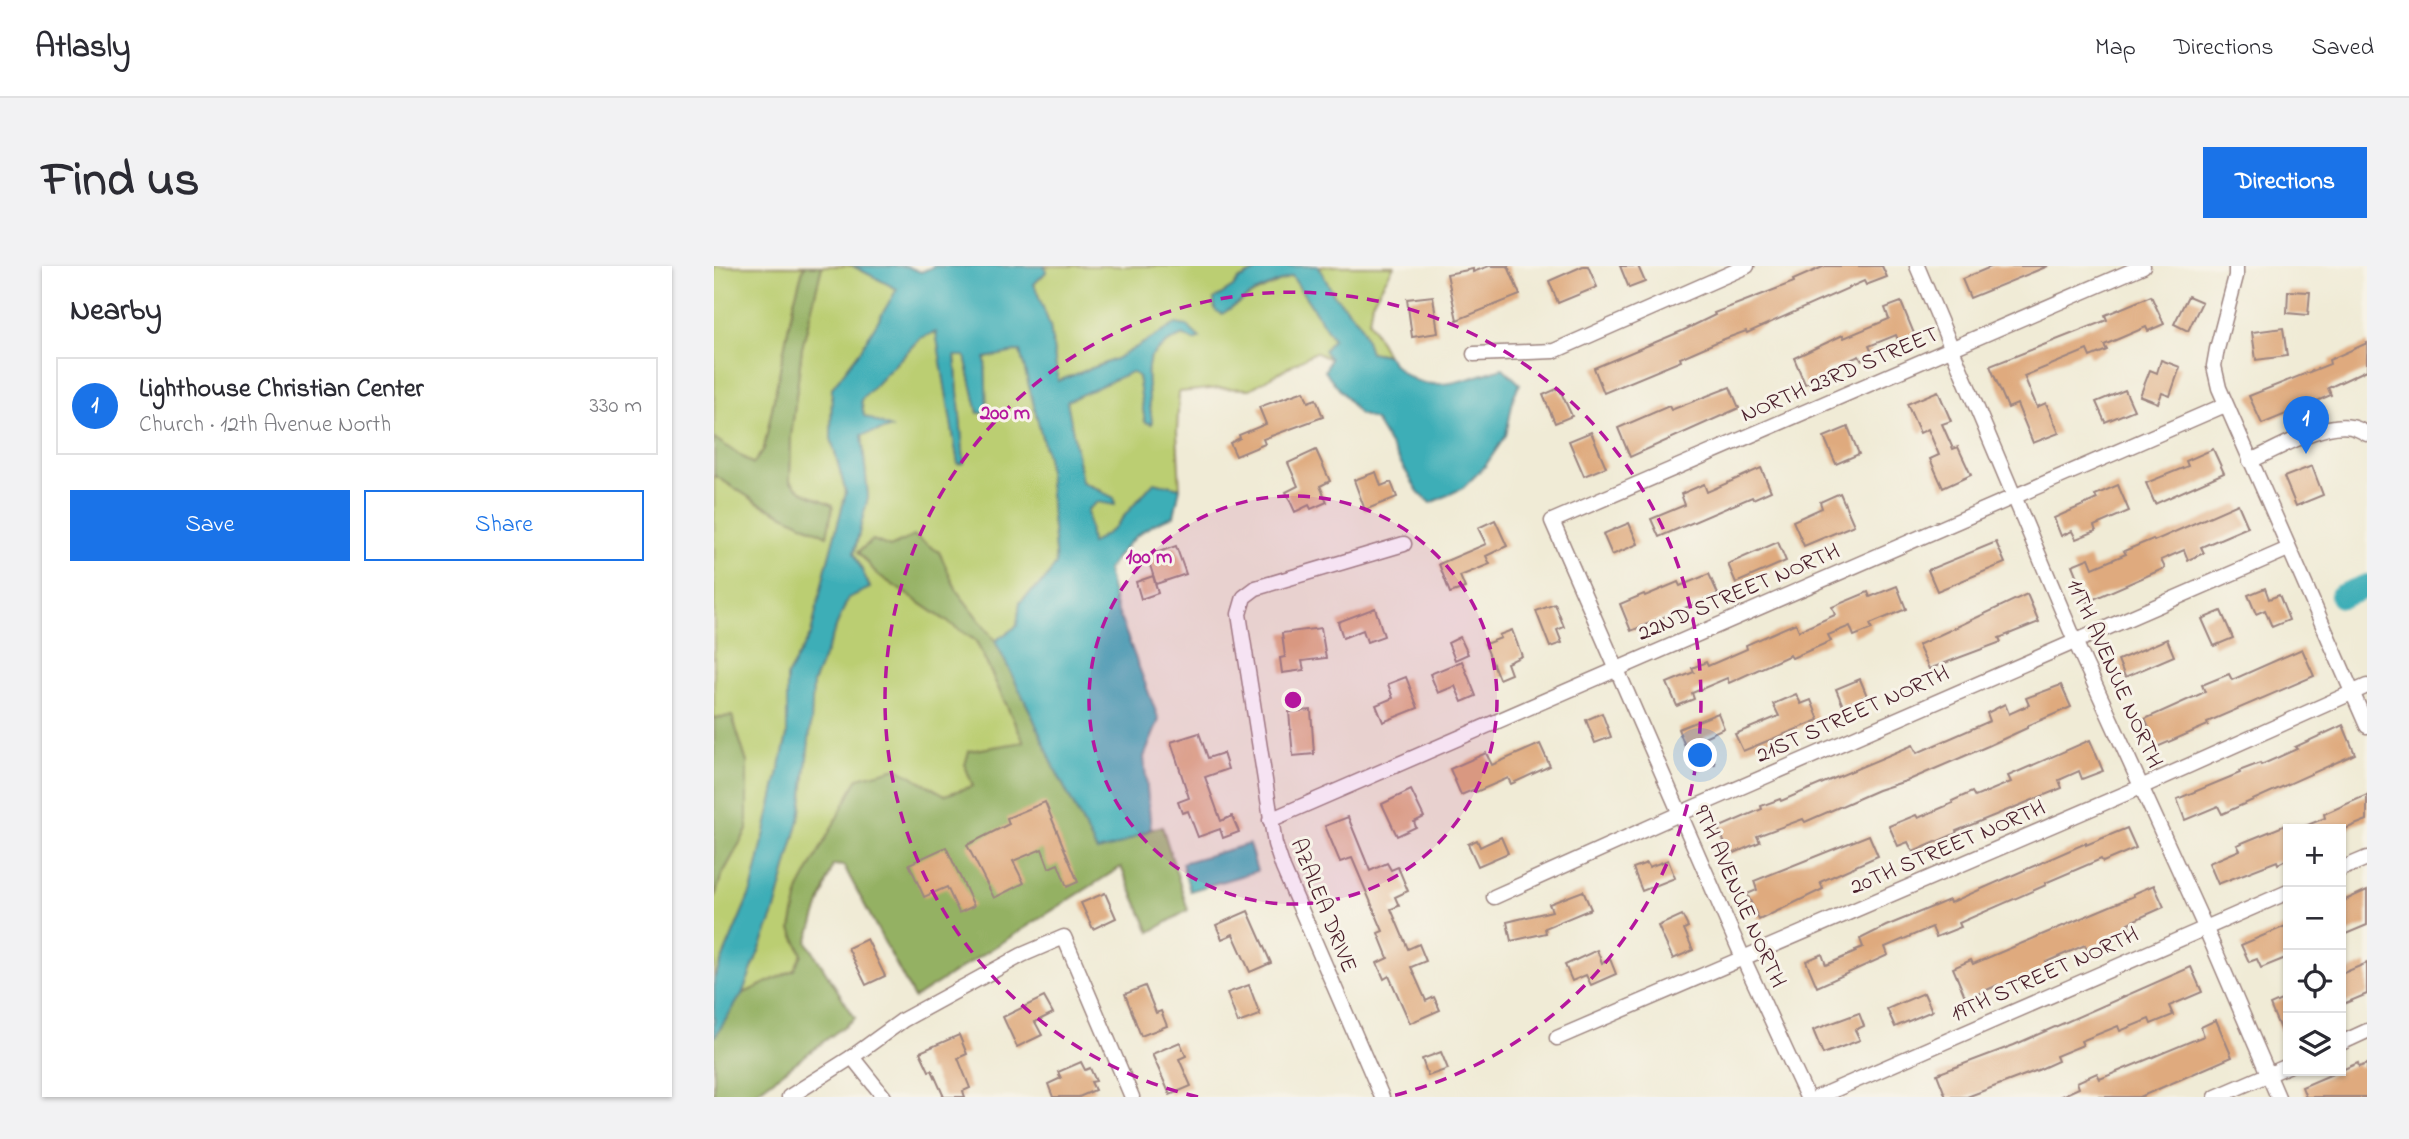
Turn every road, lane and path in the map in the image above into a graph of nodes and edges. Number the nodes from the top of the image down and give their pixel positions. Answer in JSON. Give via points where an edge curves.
{"nodes":[{"id":1,"x":1747,"y":266,"type":"edge"},
{"id":2,"x":1917,"y":266,"type":"edge"},
{"id":3,"x":2143,"y":266,"type":"edge"},
{"id":4,"x":2236,"y":266,"type":"edge"},
{"id":5,"x":1953,"y":348,"type":"junction"},
{"id":6,"x":1474,"y":354,"type":"dead end"},
{"id":7,"x":2225,"y":405,"type":"junction"},
{"id":8,"x":2367,"y":434,"type":"edge"},
{"id":9,"x":2250,"y":461,"type":"junction"},
{"id":10,"x":2014,"y":496,"type":"junction"},
{"id":11,"x":1552,"y":521,"type":"joint"},
{"id":12,"x":1404,"y":544,"type":"dead end"},
{"id":13,"x":2288,"y":549,"type":"junction"},
{"id":14,"x":2075,"y":641,"type":"junction"},
{"id":15,"x":1617,"y":669,"type":"junction"},
{"id":16,"x":2367,"y":686,"type":"edge"},
{"id":17,"x":2353,"y":692,"type":"junction"},
{"id":18,"x":2367,"y":726,"type":"edge"},
{"id":19,"x":2141,"y":787,"type":"junction"},
{"id":20,"x":1679,"y":814,"type":"junction"},
{"id":21,"x":1270,"y":820,"type":"junction"},
{"id":22,"x":2367,"y":858,"type":"edge"},
{"id":23,"x":2346,"y":867,"type":"edge"},
{"id":24,"x":2283,"y":894,"type":"edge"},
{"id":25,"x":1494,"y":897,"type":"dead end"},
{"id":26,"x":2205,"y":927,"type":"junction"},
{"id":27,"x":1743,"y":958,"type":"junction"},
{"id":28,"x":2367,"y":1031,"type":"edge"},
{"id":29,"x":1557,"y":1038,"type":"dead end"},
{"id":30,"x":2346,"y":1041,"type":"edge"},
{"id":31,"x":852,"y":1057,"type":"junction"},
{"id":32,"x":2283,"y":1068,"type":"edge"},
{"id":33,"x":2268,"y":1075,"type":"junction"},
{"id":34,"x":789,"y":1097,"type":"edge"},
{"id":35,"x":884,"y":1097,"type":"edge"},
{"id":36,"x":1132,"y":1097,"type":"edge"},
{"id":37,"x":1382,"y":1097,"type":"edge"},
{"id":38,"x":1807,"y":1097,"type":"edge"},
{"id":39,"x":1818,"y":1097,"type":"edge"},
{"id":40,"x":2216,"y":1097,"type":"edge"},
{"id":41,"x":2278,"y":1097,"type":"edge"}],
"edges":[{"from":1,"to":6,"type":"street","via":[[1554,351]]},
{"from":2,"to":5,"type":"street","name":"11TH AVENUE NORTH"},
{"from":3,"to":5,"type":"street","name":"NORTH 23RD STREET"},
{"from":4,"to":7,"type":"street","via":[[2214,366]]},
{"from":5,"to":10,"type":"street","name":"11TH AVENUE NORTH"},
{"from":5,"to":11,"type":"street","name":"NORTH 23RD STREET"},
{"from":7,"to":9,"type":"street"},
{"from":7,"to":10,"type":"street","name":"22ND STREET NORTH"},
{"from":8,"to":9,"type":"street","via":[[2336,426]]},
{"from":9,"to":13,"type":"street"},
{"from":10,"to":14,"type":"street","name":"11TH AVENUE NORTH"},
{"from":10,"to":15,"type":"street","name":"22ND STREET NORTH"},
{"from":11,"to":15,"type":"street","name":"9TH AVENUE NORTH"},
{"from":12,"to":21,"type":"street","name":"AZALEA DRIVE","via":[[1256,588],[1244,597],[1239,614]]},
{"from":13,"to":14,"type":"street","name":"21ST STREET NORTH"},
{"from":13,"to":17,"type":"street"},
{"from":14,"to":19,"type":"street","name":"11TH AVENUE NORTH"},
{"from":14,"to":20,"type":"street","name":"21ST STREET NORTH"},
{"from":15,"to":20,"type":"street","name":"9TH AVENUE NORTH"},
{"from":15,"to":21,"type":"street","name":"22ND STREET NORTH"},
{"from":16,"to":17,"type":"street","name":"20TH STREET NORTH"},
{"from":17,"to":18,"type":"street"},
{"from":17,"to":19,"type":"street","name":"20TH STREET NORTH"},
{"from":19,"to":26,"type":"street","name":"11TH AVENUE NORTH"},
{"from":19,"to":27,"type":"street","name":"20TH STREET NORTH"},
{"from":20,"to":25,"type":"street","name":"21ST STREET NORTH"},
{"from":20,"to":27,"type":"street","name":"9TH AVENUE NORTH"},
{"from":21,"to":37,"type":"street","name":"AZALEA DRIVE","via":[[1283,868]]},
{"from":22,"to":23,"type":"street"},
{"from":24,"to":26,"type":"street","name":"19TH STREET NORTH"},
{"from":26,"to":33,"type":"street","name":"11TH AVENUE NORTH"},
{"from":26,"to":39,"type":"street","name":"19TH STREET NORTH"},
{"from":27,"to":29,"type":"street","name":"20TH STREET NORTH"},
{"from":27,"to":38,"type":"street","name":"9TH AVENUE NORTH"},
{"from":28,"to":30,"type":"street"},
{"from":31,"to":34,"type":"street"},
{"from":31,"to":35,"type":"street"},
{"from":31,"to":36,"type":"street","via":[[903,1020],[1064,937]]},
{"from":32,"to":33,"type":"street"},
{"from":33,"to":40,"type":"street"},
{"from":33,"to":41,"type":"street","name":"11TH AVENUE NORTH"}]}
